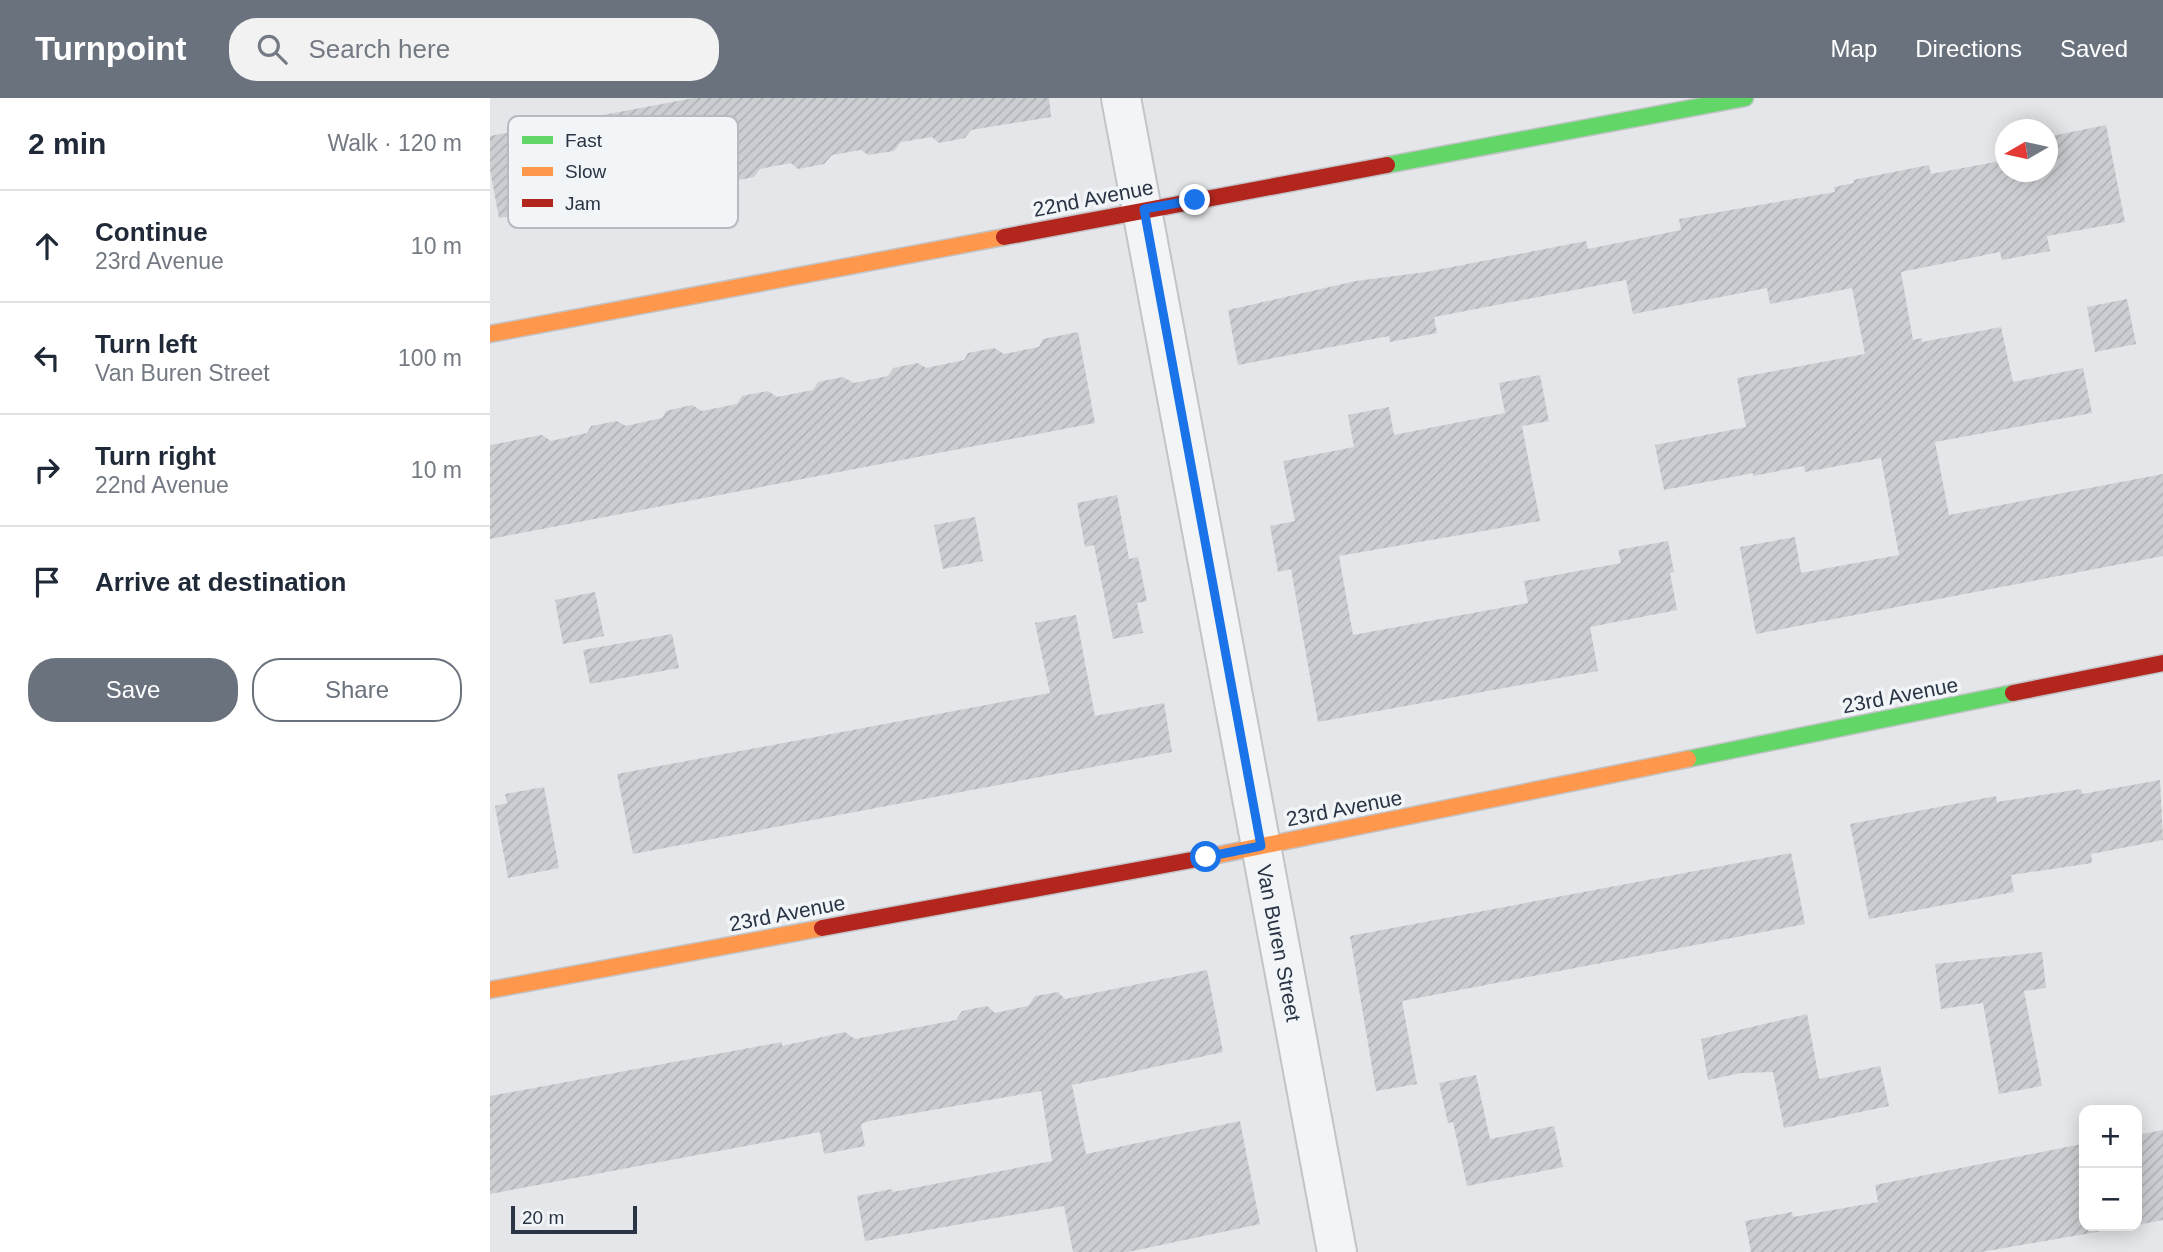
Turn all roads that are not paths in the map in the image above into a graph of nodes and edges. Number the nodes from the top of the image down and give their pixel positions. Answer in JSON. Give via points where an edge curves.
{"nodes":[{"id":1,"x":1122,"y":98,"type":"edge"},
{"id":2,"x":1745,"y":98,"type":"edge"},
{"id":3,"x":1144,"y":209,"type":"junction"},
{"id":4,"x":490,"y":334,"type":"edge"},
{"id":5,"x":2163,"y":663,"type":"edge"},
{"id":6,"x":1261,"y":846,"type":"junction"},
{"id":7,"x":490,"y":990,"type":"edge"},
{"id":8,"x":1337,"y":1252,"type":"edge"}],
"edges":[{"from":1,"to":3,"type":"street","name":"Van Buren Street"},
{"from":2,"to":3,"type":"street","name":"22nd Avenue"},
{"from":3,"to":4,"type":"street","name":"22nd Avenue"},
{"from":3,"to":6,"type":"street","name":"Van Buren Street"},
{"from":5,"to":6,"type":"street","name":"23rd Avenue"},
{"from":6,"to":7,"type":"street","name":"23rd Avenue"},
{"from":6,"to":8,"type":"street","name":"Van Buren Street"}]}
